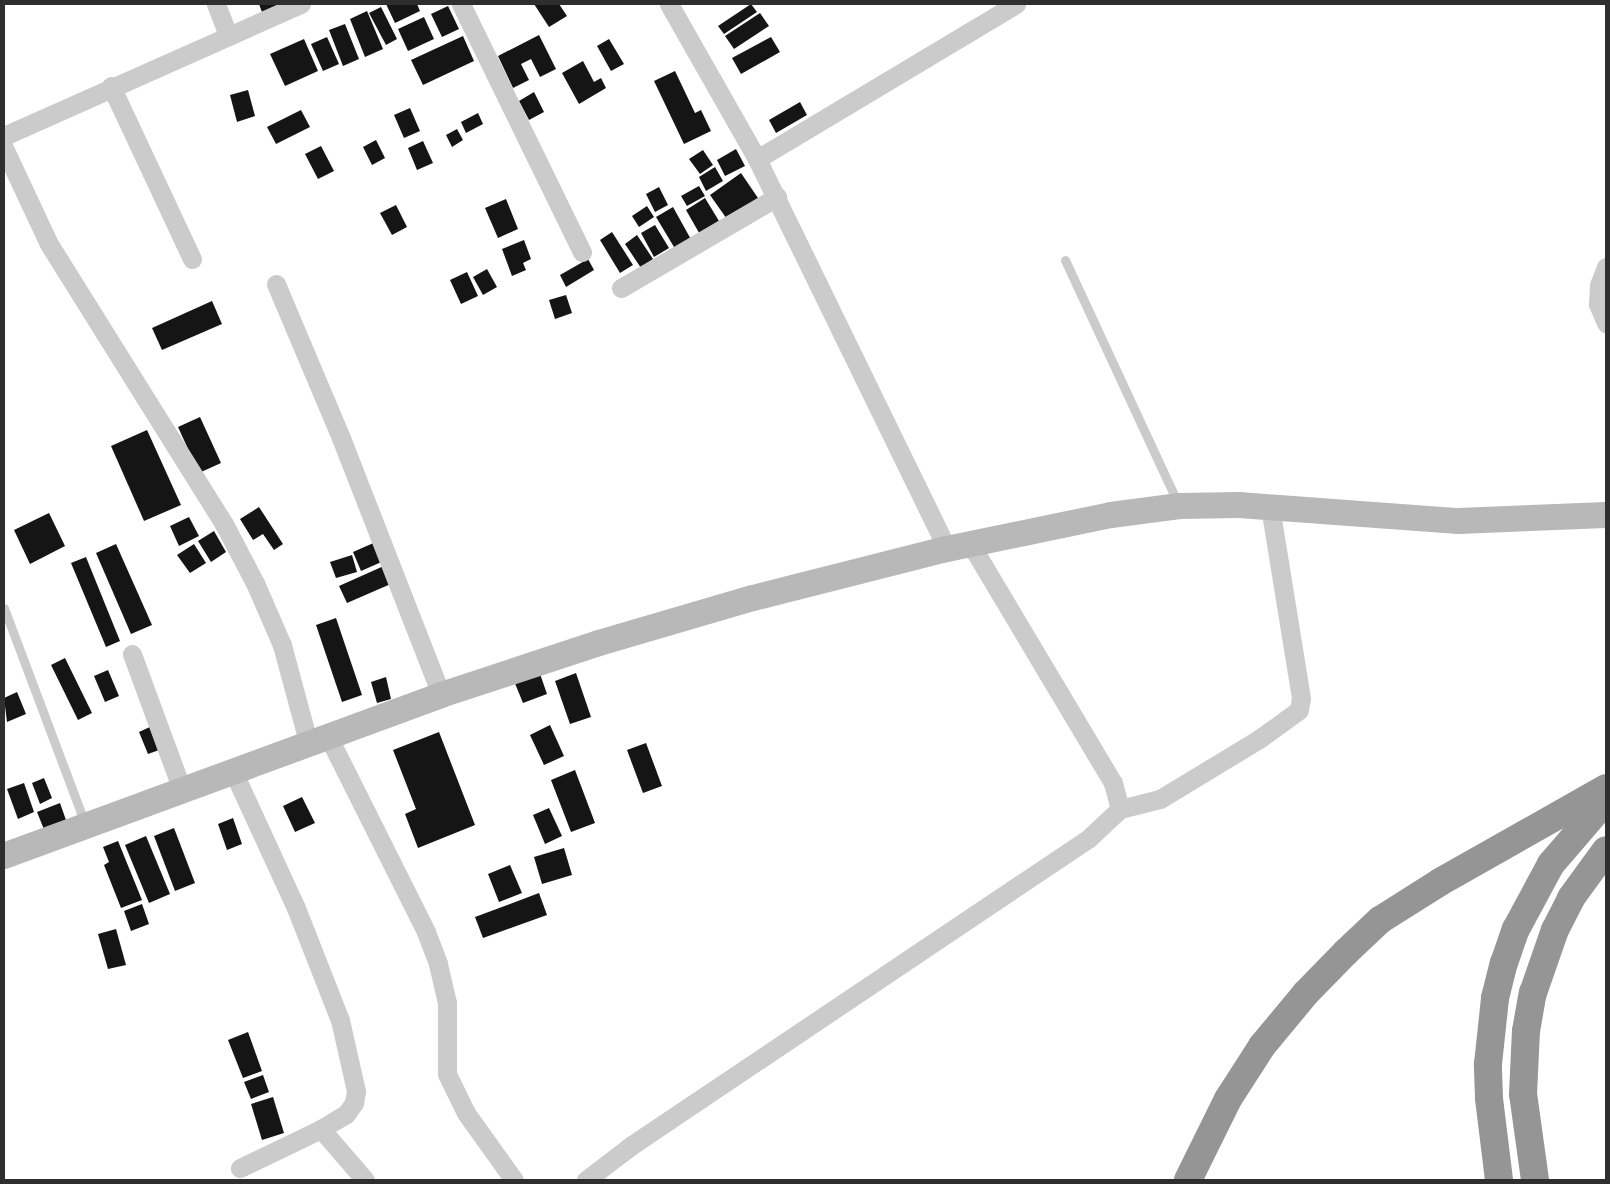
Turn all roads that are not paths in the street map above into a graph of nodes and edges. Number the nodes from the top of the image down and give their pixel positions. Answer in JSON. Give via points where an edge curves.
{"nodes":[{"id":1,"x":216,"y":4,"type":"edge"},
{"id":2,"x":301,"y":4,"type":"edge"},
{"id":3,"x":461,"y":4,"type":"edge"},
{"id":4,"x":668,"y":4,"type":"edge"},
{"id":5,"x":1016,"y":4,"type":"edge"},
{"id":6,"x":228,"y":35,"type":"junction"},
{"id":7,"x":111,"y":86,"type":"junction"},
{"id":8,"x":4,"y":136,"type":"edge"},
{"id":9,"x":4,"y":148,"type":"edge"},
{"id":10,"x":757,"y":159,"type":"junction"},
{"id":11,"x":777,"y":197,"type":"junction"},
{"id":12,"x":582,"y":252,"type":"dead end"},
{"id":13,"x":192,"y":259,"type":"dead end"},
{"id":14,"x":1065,"y":260,"type":"dead end"},
{"id":15,"x":1606,"y":267,"type":"edge"},
{"id":16,"x":276,"y":284,"type":"dead end"},
{"id":17,"x":621,"y":288,"type":"dead end"},
{"id":18,"x":1606,"y":323,"type":"edge"},
{"id":19,"x":1179,"y":506,"type":"junction"},
{"id":20,"x":1270,"y":507,"type":"junction"},
{"id":21,"x":1606,"y":515,"type":"edge"},
{"id":22,"x":959,"y":547,"type":"junction"},
{"id":23,"x":4,"y":608,"type":"edge"},
{"id":24,"x":132,"y":654,"type":"dead end"},
{"id":25,"x":441,"y":696,"type":"junction"},
{"id":26,"x":319,"y":741,"type":"junction"},
{"id":27,"x":234,"y":771,"type":"junction"},
{"id":28,"x":1606,"y":788,"type":"edge"},
{"id":29,"x":182,"y":790,"type":"junction"},
{"id":30,"x":1606,"y":800,"type":"edge"},
{"id":31,"x":1120,"y":809,"type":"junction"},
{"id":32,"x":86,"y":826,"type":"junction"},
{"id":33,"x":1606,"y":850,"type":"edge"},
{"id":34,"x":4,"y":856,"type":"edge"},
{"id":35,"x":321,"y":1129,"type":"junction"},
{"id":36,"x":240,"y":1168,"type":"dead end"},
{"id":37,"x":588,"y":1179,"type":"edge"},
{"id":38,"x":365,"y":1180,"type":"edge"},
{"id":39,"x":514,"y":1180,"type":"edge"},
{"id":40,"x":1188,"y":1180,"type":"edge"},
{"id":41,"x":1499,"y":1180,"type":"edge"},
{"id":42,"x":1536,"y":1180,"type":"edge"}],
"edges":[{"from":1,"to":6,"type":"street"},
{"from":2,"to":6,"type":"street"},
{"from":3,"to":12,"type":"street"},
{"from":4,"to":10,"type":"street"},
{"from":5,"to":10,"type":"street"},
{"from":6,"to":7,"type":"street"},
{"from":7,"to":8,"type":"street"},
{"from":7,"to":13,"type":"street"},
{"from":9,"to":26,"type":"street","via":[[49,244],[224,524],[255,583]]},
{"from":10,"to":11,"type":"street"},
{"from":11,"to":17,"type":"street"},
{"from":11,"to":22,"type":"street"},
{"from":14,"to":19,"type":"lane"},
{"from":15,"to":18,"type":"street","via":[[1599,285],[1598,304]]},
{"from":16,"to":25,"type":"street","via":[[341,438]]},
{"from":19,"to":20,"type":"street"},
{"from":19,"to":22,"type":"street","via":[[1111,515]]},
{"from":20,"to":21,"type":"street","via":[[1458,522]]},
{"from":20,"to":31,"type":"street","via":[[1301,698],[1299,710],[1259,739],[1160,799]]},
{"from":22,"to":25,"type":"street","via":[[719,608],[599,643]]},
{"from":22,"to":31,"type":"street","via":[[1113,783]]},
{"from":23,"to":32,"type":"lane"},
{"from":24,"to":29,"type":"street"},
{"from":25,"to":26,"type":"street"},
{"from":26,"to":27,"type":"street"},
{"from":26,"to":39,"type":"street","via":[[426,932],[447,1003],[447,1074],[466,1113]]},
{"from":27,"to":29,"type":"street"},
{"from":27,"to":35,"type":"street","via":[[300,917],[340,1020],[356,1079],[354,1104],[346,1114]]},
{"from":28,"to":40,"type":"highway","via":[[1440,882],[1380,920],[1306,993],[1262,1046],[1228,1099]]},
{"from":29,"to":32,"type":"street"},
{"from":30,"to":41,"type":"highway","via":[[1570,838],[1552,864],[1516,929],[1504,963],[1495,998],[1488,1064]]},
{"from":31,"to":37,"type":"street","via":[[1107,823],[1043,869],[640,1140]]},
{"from":32,"to":34,"type":"street"},
{"from":33,"to":42,"type":"highway","via":[[1571,898],[1555,930],[1533,994],[1525,1047],[1523,1094]]},
{"from":35,"to":36,"type":"street"},
{"from":35,"to":38,"type":"street"}]}
